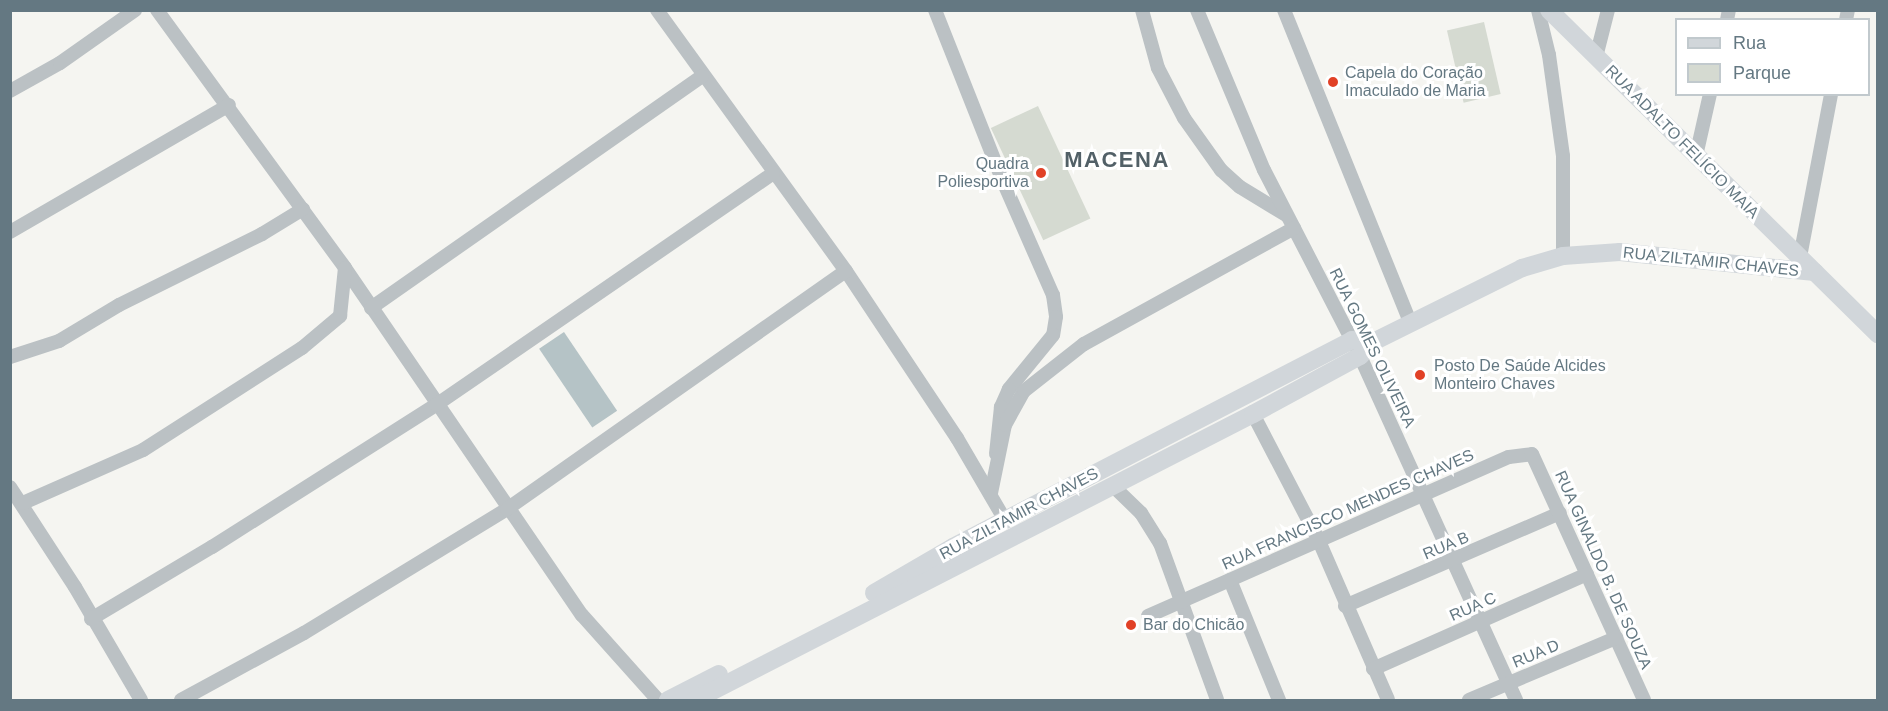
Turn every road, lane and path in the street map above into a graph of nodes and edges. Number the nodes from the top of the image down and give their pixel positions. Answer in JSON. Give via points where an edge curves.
{"nodes":[{"id":1,"x":135,"y":10,"type":"edge"},
{"id":2,"x":157,"y":10,"type":"edge"},
{"id":3,"x":657,"y":10,"type":"edge"},
{"id":4,"x":935,"y":10,"type":"edge"},
{"id":5,"x":1142,"y":10,"type":"edge"},
{"id":6,"x":1197,"y":10,"type":"edge"},
{"id":7,"x":1284,"y":10,"type":"edge"},
{"id":8,"x":1538,"y":10,"type":"edge"},
{"id":9,"x":1549,"y":10,"type":"edge"},
{"id":10,"x":1608,"y":10,"type":"edge"},
{"id":11,"x":1596,"y":57,"type":"junction"},
{"id":12,"x":702,"y":76,"type":"junction"},
{"id":13,"x":10,"y":91,"type":"edge"},
{"id":14,"x":1710,"y":96,"type":"edge"},
{"id":15,"x":1831,"y":96,"type":"edge"},
{"id":16,"x":229,"y":105,"type":"junction"},
{"id":17,"x":1696,"y":156,"type":"junction"},
{"id":18,"x":773,"y":173,"type":"junction"},
{"id":19,"x":303,"y":209,"type":"junction"},
{"id":20,"x":1291,"y":222,"type":"junction"},
{"id":21,"x":10,"y":232,"type":"edge"},
{"id":22,"x":1563,"y":256,"type":"junction"},
{"id":23,"x":1800,"y":257,"type":"junction"},
{"id":24,"x":345,"y":268,"type":"junction"},
{"id":25,"x":846,"y":271,"type":"junction"},
{"id":26,"x":1815,"y":272,"type":"junction"},
{"id":27,"x":371,"y":308,"type":"junction"},
{"id":28,"x":1411,"y":324,"type":"junction"},
{"id":29,"x":1878,"y":334,"type":"edge"},
{"id":30,"x":1356,"y":348,"type":"junction"},
{"id":31,"x":10,"y":357,"type":"edge"},
{"id":32,"x":436,"y":405,"type":"junction"},
{"id":33,"x":1253,"y":414,"type":"junction"},
{"id":34,"x":996,"y":454,"type":"junction"},
{"id":35,"x":1532,"y":454,"type":"joint"},
{"id":36,"x":1113,"y":486,"type":"junction"},
{"id":37,"x":10,"y":487,"type":"edge"},
{"id":38,"x":991,"y":493,"type":"junction"},
{"id":39,"x":1424,"y":495,"type":"junction"},
{"id":40,"x":23,"y":503,"type":"junction"},
{"id":41,"x":507,"y":509,"type":"junction"},
{"id":42,"x":1560,"y":513,"type":"junction"},
{"id":43,"x":1005,"y":520,"type":"junction"},
{"id":44,"x":1318,"y":541,"type":"junction"},
{"id":45,"x":953,"y":547,"type":"junction"},
{"id":46,"x":1452,"y":561,"type":"junction"},
{"id":47,"x":963,"y":563,"type":"junction"},
{"id":48,"x":1587,"y":574,"type":"junction"},
{"id":49,"x":1230,"y":580,"type":"junction"},
{"id":50,"x":1179,"y":604,"type":"junction"},
{"id":51,"x":1345,"y":606,"type":"junction"},
{"id":52,"x":1148,"y":616,"type":"dead end"},
{"id":53,"x":91,"y":619,"type":"junction"},
{"id":54,"x":1481,"y":622,"type":"junction"},
{"id":55,"x":1616,"y":638,"type":"junction"},
{"id":56,"x":1373,"y":669,"type":"junction"},
{"id":57,"x":728,"y":676,"type":"junction"},
{"id":58,"x":1508,"y":683,"type":"junction"},
{"id":59,"x":141,"y":700,"type":"edge"},
{"id":60,"x":181,"y":700,"type":"edge"},
{"id":61,"x":658,"y":700,"type":"edge"},
{"id":62,"x":668,"y":700,"type":"edge"},
{"id":63,"x":695,"y":700,"type":"edge"},
{"id":64,"x":1217,"y":700,"type":"edge"},
{"id":65,"x":1279,"y":700,"type":"edge"},
{"id":66,"x":1388,"y":700,"type":"edge"},
{"id":67,"x":1469,"y":700,"type":"edge"},
{"id":68,"x":1516,"y":700,"type":"edge"},
{"id":69,"x":1642,"y":700,"type":"edge"}],
"edges":[{"from":1,"to":13,"type":"street","via":[[60,63]]},
{"from":2,"to":16,"type":"street"},
{"from":3,"to":12,"type":"street"},
{"from":4,"to":34,"type":"street","via":[[1055,306],[1053,335],[1009,389],[1001,407]]},
{"from":5,"to":20,"type":"street","via":[[1158,68],[1196,135],[1221,170]]},
{"from":6,"to":20,"type":"street","name":"RUA GOMES OLIVEIRA","via":[[1264,170]]},
{"from":7,"to":28,"type":"street"},
{"from":8,"to":22,"type":"street","via":[[1549,55],[1563,156]]},
{"from":9,"to":11,"type":"street","name":"RUA ADALTO FELÍCIO MAIA"},
{"from":10,"to":11,"type":"street"},
{"from":11,"to":17,"type":"street","name":"RUA ADALTO FELÍCIO MAIA"},
{"from":12,"to":18,"type":"street"},
{"from":12,"to":27,"type":"street"},
{"from":14,"to":17,"type":"street"},
{"from":15,"to":23,"type":"street"},
{"from":16,"to":19,"type":"street"},
{"from":16,"to":21,"type":"street"},
{"from":17,"to":23,"type":"street","name":"RUA ADALTO FELÍCIO MAIA"},
{"from":18,"to":25,"type":"street"},
{"from":18,"to":32,"type":"street"},
{"from":19,"to":24,"type":"street"},
{"from":19,"to":31,"type":"street","via":[[59,340]]},
{"from":20,"to":30,"type":"street","name":"RUA GOMES OLIVEIRA"},
{"from":20,"to":34,"type":"street","via":[[1076,351],[1024,391],[1009,416]]},
{"from":22,"to":26,"type":"street","name":"RUA ZILTAMIR CHAVES","via":[[1620,252]]},
{"from":22,"to":28,"type":"street","name":"RUA ZILTAMIR CHAVES","via":[[1522,268]]},
{"from":23,"to":26,"type":"street","name":"RUA ADALTO FELÍCIO MAIA"},
{"from":24,"to":27,"type":"street"},
{"from":24,"to":40,"type":"street","via":[[340,316],[302,348],[143,450]]},
{"from":25,"to":38,"type":"street"},
{"from":25,"to":41,"type":"street"},
{"from":26,"to":29,"type":"street","name":"RUA ADALTO FELÍCIO MAIA"},
{"from":27,"to":32,"type":"street"},
{"from":28,"to":30,"type":"street","name":"RUA ZILTAMIR CHAVES"},
{"from":30,"to":33,"type":"street","name":"RUA ZILTAMIR CHAVES"},
{"from":30,"to":39,"type":"street","name":"RUA GOMES OLIVEIRA"},
{"from":30,"to":43,"type":"street","name":"RUA ZILTAMIR CHAVES"},
{"from":32,"to":41,"type":"street"},
{"from":32,"to":53,"type":"street","via":[[212,548]]},
{"from":33,"to":36,"type":"street","name":"RUA ZILTAMIR CHAVES"},
{"from":33,"to":44,"type":"street"},
{"from":34,"to":38,"type":"street"},
{"from":35,"to":39,"type":"street","name":"RUA FRANCISCO MENDES CHAVES","via":[[1520,453]]},
{"from":35,"to":42,"type":"street","name":"RUA GINALDO B. DE SOUZA"},
{"from":36,"to":47,"type":"street","name":"RUA ZILTAMIR CHAVES"},
{"from":36,"to":50,"type":"street","via":[[1141,513],[1160,543]]},
{"from":37,"to":40,"type":"street"},
{"from":38,"to":43,"type":"street"},
{"from":39,"to":44,"type":"street","name":"RUA FRANCISCO MENDES CHAVES"},
{"from":39,"to":46,"type":"street","name":"RUA GOMES OLIVEIRA"},
{"from":40,"to":53,"type":"street"},
{"from":41,"to":60,"type":"street","via":[[304,633]]},
{"from":41,"to":61,"type":"street","via":[[594,632]]},
{"from":42,"to":46,"type":"street","name":"RUA B"},
{"from":42,"to":48,"type":"street","name":"RUA GINALDO B. DE SOUZA"},
{"from":43,"to":45,"type":"street","name":"RUA ZILTAMIR CHAVES"},
{"from":44,"to":49,"type":"street","name":"RUA FRANCISCO MENDES CHAVES"},
{"from":44,"to":51,"type":"street"},
{"from":45,"to":47,"type":"street"},
{"from":45,"to":57,"type":"street","name":"RUA ZILTAMIR CHAVES"},
{"from":46,"to":51,"type":"street","name":"RUA B"},
{"from":46,"to":54,"type":"street","name":"RUA GOMES OLIVEIRA"},
{"from":47,"to":57,"type":"street","name":"RUA ZILTAMIR CHAVES"},
{"from":48,"to":54,"type":"street","name":"RUA C"},
{"from":48,"to":55,"type":"street","name":"RUA GINALDO B. DE SOUZA"},
{"from":49,"to":50,"type":"street","name":"RUA FRANCISCO MENDES CHAVES"},
{"from":49,"to":65,"type":"street"},
{"from":50,"to":52,"type":"street","name":"RUA FRANCISCO MENDES CHAVES"},
{"from":50,"to":64,"type":"street"},
{"from":51,"to":56,"type":"street"},
{"from":53,"to":59,"type":"street"},
{"from":54,"to":56,"type":"street","name":"RUA C"},
{"from":54,"to":58,"type":"street","name":"RUA GOMES OLIVEIRA"},
{"from":55,"to":58,"type":"street","name":"RUA D"},
{"from":55,"to":69,"type":"street","name":"RUA GINALDO B. DE SOUZA"},
{"from":56,"to":66,"type":"street"},
{"from":57,"to":62,"type":"street","name":"RUA ZILTAMIR CHAVES"},
{"from":57,"to":63,"type":"street","name":"RUA ZILTAMIR CHAVES"},
{"from":58,"to":67,"type":"street","name":"RUA D"},
{"from":58,"to":68,"type":"street","name":"RUA GOMES OLIVEIRA"}]}
